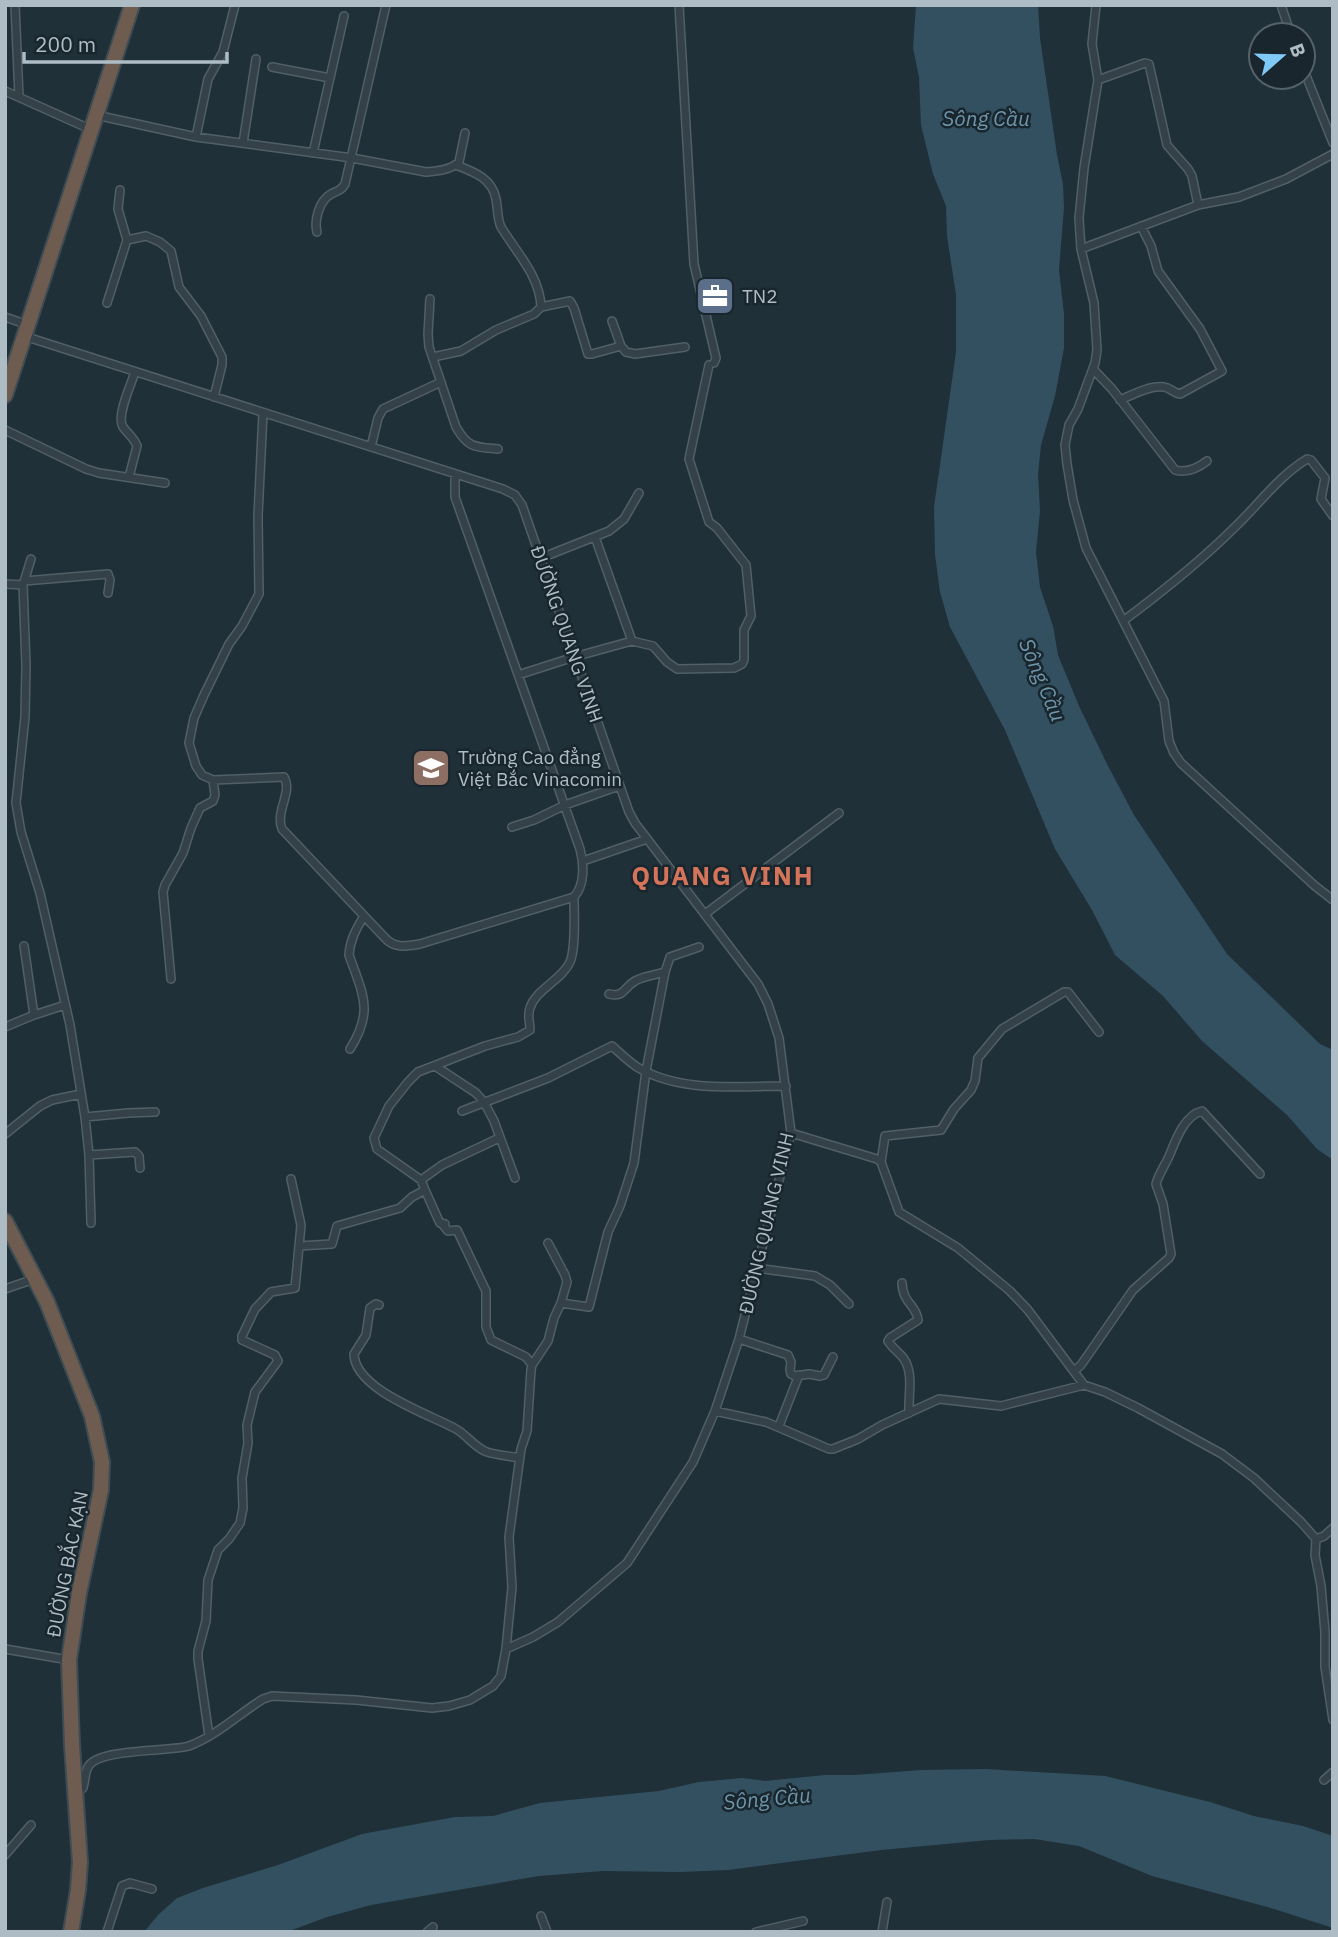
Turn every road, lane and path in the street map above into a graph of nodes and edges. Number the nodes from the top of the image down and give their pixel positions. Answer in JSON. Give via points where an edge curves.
{"nodes":[{"id":1,"x":15,"y":5,"type":"edge"},
{"id":2,"x":132,"y":5,"type":"edge"},
{"id":3,"x":235,"y":5,"type":"edge"},
{"id":4,"x":386,"y":5,"type":"edge"},
{"id":5,"x":679,"y":5,"type":"edge"},
{"id":6,"x":1096,"y":5,"type":"edge"},
{"id":7,"x":344,"y":16,"type":"dead end"},
{"id":8,"x":256,"y":59,"type":"dead end"},
{"id":9,"x":272,"y":67,"type":"dead end"},
{"id":10,"x":330,"y":78,"type":"junction"},
{"id":11,"x":1098,"y":80,"type":"junction"},
{"id":12,"x":5,"y":91,"type":"edge"},
{"id":13,"x":1312,"y":91,"type":"edge"},
{"id":14,"x":19,"y":97,"type":"junction"},
{"id":15,"x":94,"y":122,"type":"junction"},
{"id":16,"x":465,"y":133,"type":"dead end"},
{"id":17,"x":197,"y":137,"type":"junction"},
{"id":18,"x":243,"y":143,"type":"junction"},
{"id":19,"x":1333,"y":143,"type":"edge"},
{"id":20,"x":313,"y":153,"type":"junction"},
{"id":21,"x":1333,"y":154,"type":"edge"},
{"id":22,"x":352,"y":158,"type":"junction"},
{"id":23,"x":456,"y":165,"type":"junction"},
{"id":24,"x":120,"y":190,"type":"dead end"},
{"id":25,"x":1198,"y":205,"type":"junction"},
{"id":26,"x":1142,"y":226,"type":"junction"},
{"id":27,"x":317,"y":232,"type":"dead end"},
{"id":28,"x":127,"y":240,"type":"junction"},
{"id":29,"x":1081,"y":249,"type":"junction"},
{"id":30,"x":430,"y":299,"type":"dead end"},
{"id":31,"x":107,"y":303,"type":"dead end"},
{"id":32,"x":541,"y":307,"type":"junction"},
{"id":33,"x":5,"y":317,"type":"edge"},
{"id":34,"x":612,"y":321,"type":"dead end"},
{"id":35,"x":26,"y":330,"type":"junction"},
{"id":36,"x":621,"y":346,"type":"junction"},
{"id":37,"x":685,"y":347,"type":"dead end"},
{"id":38,"x":433,"y":358,"type":"junction"},
{"id":39,"x":1093,"y":369,"type":"junction"},
{"id":40,"x":135,"y":372,"type":"junction"},
{"id":41,"x":441,"y":382,"type":"junction"},
{"id":42,"x":5,"y":395,"type":"edge"},
{"id":43,"x":214,"y":397,"type":"junction"},
{"id":44,"x":1119,"y":400,"type":"junction"},
{"id":45,"x":263,"y":413,"type":"junction"},
{"id":46,"x":5,"y":430,"type":"edge"},
{"id":47,"x":371,"y":447,"type":"junction"},
{"id":48,"x":498,"y":449,"type":"dead end"},
{"id":49,"x":1207,"y":461,"type":"dead end"},
{"id":50,"x":455,"y":474,"type":"junction"},
{"id":51,"x":130,"y":477,"type":"junction"},
{"id":52,"x":164,"y":483,"type":"dead end"},
{"id":53,"x":639,"y":493,"type":"dead end"},
{"id":54,"x":1333,"y":516,"type":"edge"},
{"id":55,"x":595,"y":537,"type":"junction"},
{"id":56,"x":541,"y":558,"type":"junction"},
{"id":57,"x":31,"y":559,"type":"dead end"},
{"id":58,"x":23,"y":583,"type":"junction"},
{"id":59,"x":5,"y":584,"type":"edge"},
{"id":60,"x":108,"y":593,"type":"dead end"},
{"id":61,"x":1123,"y":621,"type":"junction"},
{"id":62,"x":632,"y":641,"type":"junction"},
{"id":63,"x":574,"y":657,"type":"junction"},
{"id":64,"x":518,"y":675,"type":"junction"},
{"id":65,"x":213,"y":780,"type":"junction"},
{"id":66,"x":620,"y":786,"type":"junction"},
{"id":67,"x":565,"y":805,"type":"junction"},
{"id":68,"x":839,"y":813,"type":"dead end"},
{"id":69,"x":512,"y":827,"type":"dead end"},
{"id":70,"x":647,"y":839,"type":"junction"},
{"id":71,"x":583,"y":861,"type":"junction"},
{"id":72,"x":575,"y":897,"type":"junction"},
{"id":73,"x":1333,"y":900,"type":"edge"},
{"id":74,"x":705,"y":914,"type":"junction"},
{"id":75,"x":365,"y":916,"type":"junction"},
{"id":76,"x":24,"y":946,"type":"dead end"},
{"id":77,"x":699,"y":947,"type":"dead end"},
{"id":78,"x":665,"y":972,"type":"junction"},
{"id":79,"x":171,"y":979,"type":"dead end"},
{"id":80,"x":609,"y":994,"type":"dead end"},
{"id":81,"x":65,"y":1005,"type":"junction"},
{"id":82,"x":34,"y":1015,"type":"junction"},
{"id":83,"x":5,"y":1027,"type":"edge"},
{"id":84,"x":1099,"y":1032,"type":"dead end"},
{"id":85,"x":350,"y":1049,"type":"dead end"},
{"id":86,"x":435,"y":1066,"type":"junction"},
{"id":87,"x":646,"y":1071,"type":"junction"},
{"id":88,"x":786,"y":1086,"type":"junction"},
{"id":89,"x":81,"y":1094,"type":"junction"},
{"id":90,"x":484,"y":1102,"type":"junction"},
{"id":91,"x":462,"y":1111,"type":"dead end"},
{"id":92,"x":155,"y":1112,"type":"dead end"},
{"id":93,"x":85,"y":1117,"type":"junction"},
{"id":94,"x":5,"y":1133,"type":"edge"},
{"id":95,"x":791,"y":1133,"type":"junction"},
{"id":96,"x":499,"y":1138,"type":"junction"},
{"id":97,"x":89,"y":1155,"type":"junction"},
{"id":98,"x":881,"y":1163,"type":"junction"},
{"id":99,"x":140,"y":1168,"type":"dead end"},
{"id":100,"x":1260,"y":1174,"type":"dead end"},
{"id":101,"x":515,"y":1178,"type":"dead end"},
{"id":102,"x":291,"y":1179,"type":"dead end"},
{"id":103,"x":421,"y":1181,"type":"junction"},
{"id":104,"x":425,"y":1190,"type":"junction"},
{"id":105,"x":5,"y":1221,"type":"edge"},
{"id":106,"x":91,"y":1223,"type":"dead end"},
{"id":107,"x":548,"y":1243,"type":"dead end"},
{"id":108,"x":299,"y":1246,"type":"junction"},
{"id":109,"x":757,"y":1268,"type":"junction"},
{"id":110,"x":34,"y":1279,"type":"junction"},
{"id":111,"x":902,"y":1283,"type":"dead end"},
{"id":112,"x":5,"y":1289,"type":"edge"},
{"id":113,"x":561,"y":1303,"type":"junction"},
{"id":114,"x":849,"y":1304,"type":"dead end"},
{"id":115,"x":379,"y":1305,"type":"dead end"},
{"id":116,"x":739,"y":1339,"type":"junction"},
{"id":117,"x":834,"y":1357,"type":"dead end"},
{"id":118,"x":532,"y":1365,"type":"junction"},
{"id":119,"x":1074,"y":1371,"type":"junction"},
{"id":120,"x":799,"y":1375,"type":"junction"},
{"id":121,"x":1084,"y":1385,"type":"junction"},
{"id":122,"x":715,"y":1411,"type":"junction"},
{"id":123,"x":909,"y":1413,"type":"junction"},
{"id":124,"x":779,"y":1426,"type":"junction"},
{"id":125,"x":519,"y":1458,"type":"junction"},
{"id":126,"x":1333,"y":1528,"type":"edge"},
{"id":127,"x":1315,"y":1539,"type":"junction"},
{"id":128,"x":5,"y":1649,"type":"edge"},
{"id":129,"x":506,"y":1649,"type":"junction"},
{"id":130,"x":69,"y":1660,"type":"junction"},
{"id":131,"x":1333,"y":1720,"type":"edge"},
{"id":132,"x":209,"y":1736,"type":"junction"},
{"id":133,"x":1333,"y":1772,"type":"edge"},
{"id":134,"x":1324,"y":1780,"type":"dead end"},
{"id":135,"x":75,"y":1793,"type":"junction"},
{"id":136,"x":31,"y":1825,"type":"dead end"},
{"id":137,"x":6,"y":1852,"type":"edge"},
{"id":138,"x":152,"y":1889,"type":"dead end"},
{"id":139,"x":887,"y":1902,"type":"dead end"},
{"id":140,"x":541,"y":1916,"type":"dead end"},
{"id":141,"x":803,"y":1921,"type":"dead end"},
{"id":142,"x":71,"y":1932,"type":"edge"},
{"id":143,"x":107,"y":1932,"type":"edge"},
{"id":144,"x":547,"y":1932,"type":"edge"},
{"id":145,"x":756,"y":1932,"type":"edge"},
{"id":146,"x":882,"y":1932,"type":"edge"}],
"edges":[{"from":1,"to":14,"type":"street"},
{"from":2,"to":15,"type":"highway"},
{"from":3,"to":17,"type":"street","via":[[223,52],[208,79]]},
{"from":4,"to":22,"type":"street"},
{"from":5,"to":62,"type":"street","via":[[694,264],[716,359],[689,462],[709,522],[746,565],[751,616],[744,630],[744,660],[734,668],[682,670],[667,663],[653,646]]},
{"from":6,"to":11,"type":"street","via":[[1091,44]]},
{"from":7,"to":10,"type":"street"},
{"from":8,"to":18,"type":"street"},
{"from":9,"to":10,"type":"street"},
{"from":10,"to":20,"type":"street"},
{"from":11,"to":25,"type":"street","via":[[1149,64],[1167,145],[1188,169]]},
{"from":11,"to":29,"type":"street","via":[[1080,193]]},
{"from":12,"to":14,"type":"street"},
{"from":13,"to":19,"type":"street"},
{"from":14,"to":15,"type":"street"},
{"from":15,"to":17,"type":"street"},
{"from":15,"to":35,"type":"highway"},
{"from":16,"to":23,"type":"street"},
{"from":17,"to":18,"type":"street"},
{"from":18,"to":20,"type":"street"},
{"from":20,"to":22,"type":"street"},
{"from":21,"to":25,"type":"street","via":[[1262,188]]},
{"from":22,"to":23,"type":"street","via":[[426,172]]},
{"from":22,"to":27,"type":"street","via":[[342,189],[323,203],[315,223]]},
{"from":23,"to":32,"type":"street","via":[[481,175],[493,190],[500,227],[535,279]]},
{"from":24,"to":28,"type":"street","via":[[118,209]]},
{"from":25,"to":26,"type":"street"},
{"from":26,"to":29,"type":"street"},
{"from":26,"to":44,"type":"street","via":[[1158,271],[1200,329],[1222,371],[1180,394],[1164,387]]},
{"from":28,"to":31,"type":"street"},
{"from":28,"to":43,"type":"street","via":[[146,236],[171,251],[179,286],[222,357]]},
{"from":29,"to":39,"type":"street","via":[[1094,303],[1097,350]]},
{"from":30,"to":38,"type":"street","via":[[428,334]]},
{"from":32,"to":36,"type":"street","via":[[570,301],[590,355]]},
{"from":32,"to":38,"type":"street","via":[[461,351]]},
{"from":33,"to":35,"type":"street","name":"ĐƯỜNG QUANG VINH"},
{"from":34,"to":36,"type":"street"},
{"from":35,"to":40,"type":"street","name":"ĐƯỜNG QUANG VINH"},
{"from":35,"to":42,"type":"highway"},
{"from":36,"to":37,"type":"street","via":[[630,354]]},
{"from":38,"to":41,"type":"street"},
{"from":39,"to":44,"type":"street"},
{"from":39,"to":61,"type":"street","via":[[1069,425],[1067,464],[1086,548]]},
{"from":40,"to":43,"type":"street","name":"ĐƯỜNG QUANG VINH"},
{"from":40,"to":51,"type":"street","via":[[120,417],[137,446]]},
{"from":41,"to":47,"type":"street","via":[[383,409]]},
{"from":41,"to":48,"type":"street","via":[[463,438],[477,447]]},
{"from":43,"to":45,"type":"street","name":"ĐƯỜNG QUANG VINH"},
{"from":44,"to":49,"type":"street","via":[[1175,471]]},
{"from":45,"to":47,"type":"street","name":"ĐƯỜNG QUANG VINH"},
{"from":45,"to":65,"type":"street","via":[[259,594],[204,695],[189,743],[196,766]]},
{"from":46,"to":51,"type":"street","via":[[86,469]]},
{"from":47,"to":50,"type":"street","name":"ĐƯỜNG QUANG VINH"},
{"from":50,"to":56,"type":"street","name":"ĐƯỜNG QUANG VINH","via":[[515,495]]},
{"from":50,"to":64,"type":"street","via":[[455,497]]},
{"from":51,"to":52,"type":"street"},
{"from":53,"to":55,"type":"street","via":[[624,519]]},
{"from":54,"to":61,"type":"street","via":[[1321,499],[1325,478],[1307,459],[1157,596]]},
{"from":55,"to":56,"type":"street"},
{"from":55,"to":62,"type":"street"},
{"from":56,"to":63,"type":"street","name":"ĐƯỜNG QUANG VINH"},
{"from":57,"to":58,"type":"street"},
{"from":58,"to":59,"type":"street"},
{"from":58,"to":60,"type":"street","via":[[108,574]]},
{"from":58,"to":81,"type":"street","via":[[25,717],[16,803]]},
{"from":61,"to":73,"type":"street","via":[[1164,701],[1167,732],[1181,763]]},
{"from":62,"to":63,"type":"street"},
{"from":63,"to":64,"type":"street"},
{"from":63,"to":66,"type":"street","name":"ĐƯỜNG QUANG VINH"},
{"from":64,"to":67,"type":"street"},
{"from":65,"to":75,"type":"street","via":[[285,776],[282,829]]},
{"from":65,"to":79,"type":"street","via":[[213,800],[200,808],[163,892]]},
{"from":66,"to":67,"type":"street"},
{"from":66,"to":70,"type":"street","name":"ĐƯỜNG QUANG VINH","via":[[629,813]]},
{"from":67,"to":69,"type":"street"},
{"from":67,"to":71,"type":"street"},
{"from":68,"to":74,"type":"street"},
{"from":70,"to":71,"type":"street"},
{"from":70,"to":74,"type":"street","name":"ĐƯỜNG QUANG VINH"},
{"from":71,"to":72,"type":"street"},
{"from":72,"to":75,"type":"street","via":[[404,946],[389,943]]},
{"from":72,"to":86,"type":"street","via":[[572,957],[530,1006],[530,1030]]},
{"from":74,"to":88,"type":"street","name":"ĐƯỜNG QUANG VINH","via":[[768,1004]]},
{"from":75,"to":85,"type":"street","via":[[349,955],[365,1005],[360,1032]]},
{"from":76,"to":82,"type":"street"},
{"from":77,"to":78,"type":"street","via":[[670,957]]},
{"from":78,"to":80,"type":"street","via":[[634,981],[619,995]]},
{"from":78,"to":87,"type":"street"},
{"from":81,"to":82,"type":"street"},
{"from":81,"to":89,"type":"street"},
{"from":82,"to":83,"type":"street"},
{"from":84,"to":98,"type":"street","via":[[1068,992],[1006,1025],[978,1058],[971,1090],[941,1130],[885,1136]]},
{"from":86,"to":90,"type":"street"},
{"from":86,"to":103,"type":"street","via":[[418,1072],[408,1082],[389,1106],[374,1138],[377,1149]]},
{"from":87,"to":88,"type":"street","via":[[676,1082],[720,1087]]},
{"from":87,"to":90,"type":"street","via":[[612,1046],[571,1068]]},
{"from":87,"to":113,"type":"street","via":[[634,1163],[608,1232],[589,1307]]},
{"from":88,"to":95,"type":"street","name":"ĐƯỜNG QUANG VINH"},
{"from":89,"to":93,"type":"street"},
{"from":89,"to":94,"type":"street","via":[[40,1106]]},
{"from":90,"to":91,"type":"street"},
{"from":90,"to":96,"type":"street"},
{"from":92,"to":93,"type":"street"},
{"from":93,"to":97,"type":"street"},
{"from":95,"to":98,"type":"street"},
{"from":95,"to":109,"type":"street","name":"ĐƯỜNG QUANG VINH"},
{"from":96,"to":101,"type":"street"},
{"from":96,"to":103,"type":"street","via":[[442,1165]]},
{"from":97,"to":99,"type":"street","via":[[137,1153]]},
{"from":97,"to":106,"type":"street"},
{"from":98,"to":119,"type":"street","via":[[899,1212],[958,1248],[1010,1291]]},
{"from":100,"to":119,"type":"street","via":[[1202,1111],[1197,1111],[1174,1142],[1156,1184],[1171,1254],[1133,1290]]},
{"from":102,"to":108,"type":"street","via":[[301,1225]]},
{"from":103,"to":104,"type":"street"},
{"from":104,"to":108,"type":"street","via":[[400,1209],[337,1226],[332,1244]]},
{"from":104,"to":118,"type":"street","via":[[438,1219],[448,1231],[457,1230],[486,1291],[486,1328],[491,1340],[526,1357]]},
{"from":105,"to":110,"type":"highway","name":"ĐƯỜNG BẮC KẠN"},
{"from":107,"to":113,"type":"street","via":[[566,1278]]},
{"from":108,"to":132,"type":"street","via":[[295,1288],[271,1292],[242,1336],[247,1344],[277,1356],[278,1361],[252,1402],[240,1523],[218,1550],[208,1580],[198,1659]]},
{"from":109,"to":114,"type":"street","via":[[815,1276]]},
{"from":109,"to":116,"type":"street","name":"ĐƯỜNG QUANG VINH"},
{"from":110,"to":112,"type":"street"},
{"from":110,"to":130,"type":"highway","name":"ĐƯỜNG BẮC KẠN","via":[[92,1416],[102,1462],[101,1490]]},
{"from":111,"to":123,"type":"street","via":[[918,1321],[888,1341],[909,1372]]},
{"from":113,"to":118,"type":"street","via":[[548,1341]]},
{"from":115,"to":125,"type":"street","via":[[370,1308],[366,1335],[354,1354],[356,1367],[384,1393],[458,1430],[486,1452]]},
{"from":116,"to":120,"type":"street","via":[[788,1355],[791,1374]]},
{"from":116,"to":122,"type":"street","name":"ĐƯỜNG QUANG VINH"},
{"from":117,"to":120,"type":"street","via":[[824,1375]]},
{"from":118,"to":125,"type":"street","via":[[527,1431]]},
{"from":119,"to":121,"type":"street"},
{"from":120,"to":124,"type":"street"},
{"from":121,"to":123,"type":"street","via":[[1001,1406],[939,1399]]},
{"from":121,"to":127,"type":"street","via":[[1223,1454]]},
{"from":122,"to":124,"type":"street"},
{"from":122,"to":129,"type":"street","name":"ĐƯỜNG QUANG VINH","via":[[694,1462],[627,1563],[558,1622]]},
{"from":123,"to":124,"type":"street","via":[[833,1450]]},
{"from":125,"to":129,"type":"street","via":[[509,1537],[512,1587]]},
{"from":126,"to":127,"type":"street"},
{"from":127,"to":131,"type":"street"},
{"from":128,"to":130,"type":"street"},
{"from":129,"to":132,"type":"street","via":[[494,1686],[470,1700],[432,1708],[272,1696]]},
{"from":130,"to":135,"type":"highway","name":"ĐƯỜNG BẮC KẠN"},
{"from":132,"to":135,"type":"street","via":[[187,1746],[96,1760],[88,1768],[83,1788]]},
{"from":133,"to":134,"type":"street"},
{"from":135,"to":142,"type":"highway","name":"ĐƯỜNG BẮC KẠN","via":[[80,1862]]},
{"from":136,"to":137,"type":"street"},
{"from":138,"to":143,"type":"street","via":[[130,1883],[122,1886]]},
{"from":139,"to":146,"type":"street"},
{"from":140,"to":144,"type":"street"},
{"from":141,"to":145,"type":"street"}]}
